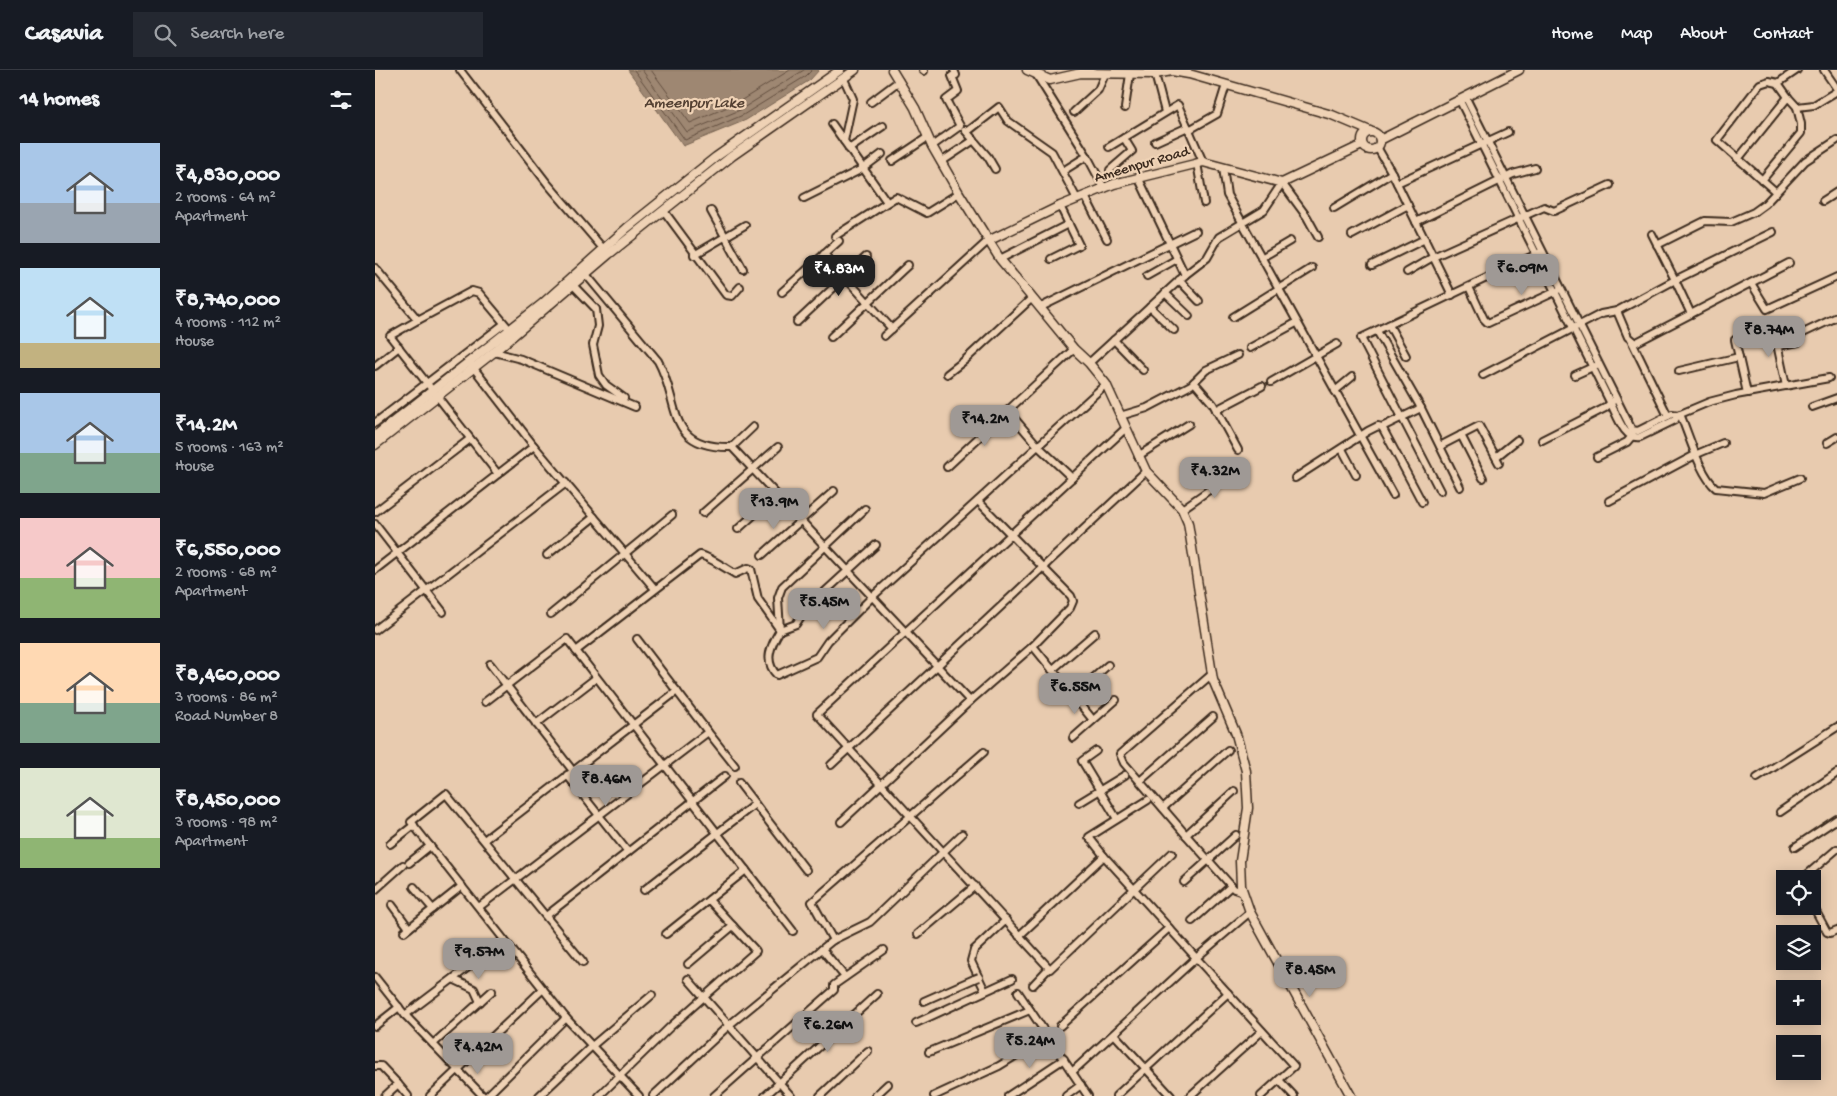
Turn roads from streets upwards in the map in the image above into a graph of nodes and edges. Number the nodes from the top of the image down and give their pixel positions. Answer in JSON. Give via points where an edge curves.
{"nodes":[{"id":1,"x":460,"y":70,"type":"edge"},
{"id":2,"x":840,"y":70,"type":"edge"},
{"id":3,"x":855,"y":70,"type":"edge"},
{"id":4,"x":893,"y":70,"type":"edge"},
{"id":5,"x":954,"y":70,"type":"edge"},
{"id":6,"x":1027,"y":70,"type":"edge"},
{"id":7,"x":1519,"y":70,"type":"edge"},
{"id":8,"x":1797,"y":70,"type":"edge"},
{"id":9,"x":1824,"y":70,"type":"edge"},
{"id":10,"x":1105,"y":74,"type":"junction"},
{"id":11,"x":1130,"y":74,"type":"junction"},
{"id":12,"x":1155,"y":74,"type":"junction"},
{"id":13,"x":1037,"y":76,"type":"junction"},
{"id":14,"x":845,"y":79,"type":"junction"},
{"id":15,"x":899,"y":82,"type":"junction"},
{"id":16,"x":1778,"y":83,"type":"junction"},
{"id":17,"x":1227,"y":85,"type":"junction"},
{"id":18,"x":1837,"y":90,"type":"edge"},
{"id":19,"x":1788,"y":97,"type":"junction"},
{"id":20,"x":1463,"y":100,"type":"junction"},
{"id":21,"x":871,"y":102,"type":"dead end"},
{"id":22,"x":1797,"y":107,"type":"junction"},
{"id":23,"x":1125,"y":108,"type":"dead end"},
{"id":24,"x":1074,"y":112,"type":"dead end"},
{"id":25,"x":1165,"y":112,"type":"junction"},
{"id":26,"x":832,"y":124,"type":"dead end"},
{"id":27,"x":883,"y":126,"type":"dead end"},
{"id":28,"x":960,"y":126,"type":"junction"},
{"id":29,"x":1188,"y":128,"type":"junction"},
{"id":30,"x":1400,"y":129,"type":"junction"},
{"id":31,"x":967,"y":132,"type":"junction"},
{"id":32,"x":1372,"y":132,"type":"junction"},
{"id":33,"x":1508,"y":132,"type":"dead end"},
{"id":34,"x":928,"y":137,"type":"junction"},
{"id":35,"x":1124,"y":138,"type":"junction"},
{"id":36,"x":974,"y":140,"type":"junction"},
{"id":37,"x":1837,"y":140,"type":"edge"},
{"id":38,"x":844,"y":142,"type":"junction"},
{"id":39,"x":1155,"y":142,"type":"dead end"},
{"id":40,"x":1484,"y":143,"type":"junction"},
{"id":41,"x":1378,"y":144,"type":"junction"},
{"id":42,"x":1362,"y":145,"type":"junction"},
{"id":43,"x":932,"y":146,"type":"junction"},
{"id":44,"x":1109,"y":147,"type":"dead end"},
{"id":45,"x":849,"y":149,"type":"junction"},
{"id":46,"x":882,"y":154,"type":"dead end"},
{"id":47,"x":1087,"y":156,"type":"junction"},
{"id":48,"x":1738,"y":159,"type":"junction"},
{"id":49,"x":892,"y":161,"type":"dead end"},
{"id":50,"x":941,"y":162,"type":"junction"},
{"id":51,"x":1200,"y":163,"type":"junction"},
{"id":52,"x":1223,"y":168,"type":"junction"},
{"id":53,"x":1535,"y":168,"type":"dead end"},
{"id":54,"x":862,"y":169,"type":"junction"},
{"id":55,"x":995,"y":169,"type":"dead end"},
{"id":56,"x":1111,"y":170,"type":"dead end"},
{"id":57,"x":1063,"y":171,"type":"junction"},
{"id":58,"x":1392,"y":172,"type":"junction"},
{"id":59,"x":1139,"y":179,"type":"junction"},
{"id":60,"x":1502,"y":180,"type":"junction"},
{"id":61,"x":1762,"y":180,"type":"junction"},
{"id":62,"x":1282,"y":183,"type":"junction"},
{"id":63,"x":1397,"y":183,"type":"junction"},
{"id":64,"x":1610,"y":185,"type":"dead end"},
{"id":65,"x":1104,"y":188,"type":"junction"},
{"id":66,"x":1776,"y":192,"type":"junction"},
{"id":67,"x":1837,"y":192,"type":"edge"},
{"id":68,"x":959,"y":193,"type":"junction"},
{"id":69,"x":1081,"y":197,"type":"junction"},
{"id":70,"x":804,"y":198,"type":"dead end"},
{"id":71,"x":1823,"y":201,"type":"dead end"},
{"id":72,"x":887,"y":202,"type":"junction"},
{"id":73,"x":1204,"y":203,"type":"dead end"},
{"id":74,"x":1408,"y":205,"type":"junction"},
{"id":75,"x":1059,"y":206,"type":"junction"},
{"id":76,"x":1334,"y":208,"type":"dead end"},
{"id":77,"x":664,"y":211,"type":"junction"},
{"id":78,"x":711,"y":212,"type":"dead end"},
{"id":79,"x":1521,"y":217,"type":"junction"},
{"id":80,"x":1243,"y":222,"type":"junction"},
{"id":81,"x":1416,"y":222,"type":"junction"},
{"id":82,"x":1069,"y":224,"type":"junction"},
{"id":83,"x":745,"y":226,"type":"dead end"},
{"id":84,"x":1196,"y":231,"type":"dead end"},
{"id":85,"x":1773,"y":232,"type":"dead end"},
{"id":86,"x":1352,"y":234,"type":"dead end"},
{"id":87,"x":1652,"y":234,"type":"dead end"},
{"id":88,"x":1317,"y":236,"type":"dead end"},
{"id":89,"x":725,"y":237,"type":"junction"},
{"id":90,"x":1107,"y":239,"type":"dead end"},
{"id":91,"x":1425,"y":240,"type":"junction"},
{"id":92,"x":988,"y":241,"type":"junction"},
{"id":93,"x":1290,"y":241,"type":"dead end"},
{"id":94,"x":1169,"y":245,"type":"junction"},
{"id":95,"x":1657,"y":245,"type":"junction"},
{"id":96,"x":606,"y":252,"type":"junction"},
{"id":97,"x":1540,"y":253,"type":"junction"},
{"id":98,"x":825,"y":254,"type":"junction"},
{"id":99,"x":694,"y":255,"type":"junction"},
{"id":100,"x":866,"y":256,"type":"dead end"},
{"id":101,"x":1433,"y":257,"type":"junction"},
{"id":102,"x":1261,"y":258,"type":"junction"},
{"id":103,"x":1000,"y":259,"type":"junction"},
{"id":104,"x":1051,"y":259,"type":"dead end"},
{"id":105,"x":1177,"y":259,"type":"junction"},
{"id":106,"x":1789,"y":263,"type":"dead end"},
{"id":107,"x":908,"y":265,"type":"dead end"},
{"id":108,"x":1372,"y":265,"type":"dead end"},
{"id":109,"x":375,"y":268,"type":"edge"},
{"id":110,"x":1312,"y":268,"type":"dead end"},
{"id":111,"x":743,"y":269,"type":"dead end"},
{"id":112,"x":584,"y":271,"type":"junction"},
{"id":113,"x":1407,"y":272,"type":"dead end"},
{"id":114,"x":1185,"y":274,"type":"junction"},
{"id":115,"x":1147,"y":276,"type":"dead end"},
{"id":116,"x":845,"y":277,"type":"junction"},
{"id":117,"x":1837,"y":277,"type":"edge"},
{"id":118,"x":1179,"y":280,"type":"junction"},
{"id":119,"x":1675,"y":280,"type":"junction"},
{"id":120,"x":1751,"y":283,"type":"junction"},
{"id":121,"x":573,"y":285,"type":"junction"},
{"id":122,"x":740,"y":286,"type":"dead end"},
{"id":123,"x":1469,"y":287,"type":"junction"},
{"id":124,"x":1278,"y":289,"type":"junction"},
{"id":125,"x":1558,"y":291,"type":"junction"},
{"id":126,"x":782,"y":292,"type":"dead end"},
{"id":127,"x":1165,"y":293,"type":"junction"},
{"id":128,"x":1452,"y":295,"type":"junction"},
{"id":129,"x":1032,"y":298,"type":"junction"},
{"id":130,"x":1199,"y":301,"type":"dead end"},
{"id":131,"x":869,"y":303,"type":"junction"},
{"id":132,"x":1041,"y":307,"type":"junction"},
{"id":133,"x":1149,"y":307,"type":"junction"},
{"id":134,"x":1617,"y":311,"type":"junction"},
{"id":135,"x":1691,"y":314,"type":"junction"},
{"id":136,"x":1189,"y":316,"type":"dead end"},
{"id":137,"x":1233,"y":317,"type":"dead end"},
{"id":138,"x":1837,"y":317,"type":"edge"},
{"id":139,"x":418,"y":320,"type":"junction"},
{"id":140,"x":797,"y":322,"type":"dead end"},
{"id":141,"x":1296,"y":323,"type":"junction"},
{"id":142,"x":1389,"y":325,"type":"junction"},
{"id":143,"x":1773,"y":325,"type":"dead end"},
{"id":144,"x":507,"y":327,"type":"junction"},
{"id":145,"x":1576,"y":328,"type":"junction"},
{"id":146,"x":892,"y":329,"type":"junction"},
{"id":147,"x":1174,"y":330,"type":"dead end"},
{"id":148,"x":1377,"y":331,"type":"junction"},
{"id":149,"x":1799,"y":334,"type":"dead end"},
{"id":150,"x":885,"y":336,"type":"dead end"},
{"id":151,"x":831,"y":337,"type":"dead end"},
{"id":152,"x":1114,"y":340,"type":"junction"},
{"id":153,"x":1735,"y":340,"type":"dead end"},
{"id":154,"x":1632,"y":342,"type":"junction"},
{"id":155,"x":1798,"y":342,"type":"dead end"},
{"id":156,"x":1337,"y":344,"type":"dead end"},
{"id":157,"x":1778,"y":346,"type":"junction"},
{"id":158,"x":399,"y":347,"type":"junction"},
{"id":159,"x":1250,"y":348,"type":"dead end"},
{"id":160,"x":492,"y":349,"type":"junction"},
{"id":161,"x":1074,"y":349,"type":"junction"},
{"id":162,"x":1238,"y":355,"type":"dead end"},
{"id":163,"x":1315,"y":355,"type":"junction"},
{"id":164,"x":1406,"y":356,"type":"dead end"},
{"id":165,"x":1739,"y":357,"type":"junction"},
{"id":166,"x":1089,"y":363,"type":"junction"},
{"id":167,"x":375,"y":366,"type":"edge"},
{"id":168,"x":471,"y":366,"type":"junction"},
{"id":169,"x":1596,"y":366,"type":"junction"},
{"id":170,"x":1143,"y":370,"type":"dead end"},
{"id":171,"x":1679,"y":371,"type":"dead end"},
{"id":172,"x":947,"y":374,"type":"dead end"},
{"id":173,"x":1483,"y":375,"type":"dead end"},
{"id":174,"x":1575,"y":375,"type":"dead end"},
{"id":175,"x":1352,"y":377,"type":"dead end"},
{"id":176,"x":1829,"y":378,"type":"dead end"},
{"id":177,"x":1194,"y":382,"type":"junction"},
{"id":178,"x":1271,"y":382,"type":"dead end"},
{"id":179,"x":427,"y":383,"type":"junction"},
{"id":180,"x":1106,"y":384,"type":"junction"},
{"id":181,"x":1262,"y":386,"type":"dead end"},
{"id":182,"x":1786,"y":386,"type":"junction"},
{"id":183,"x":1335,"y":391,"type":"junction"},
{"id":184,"x":1747,"y":393,"type":"junction"},
{"id":185,"x":435,"y":394,"type":"junction"},
{"id":186,"x":1837,"y":398,"type":"edge"},
{"id":187,"x":1613,"y":401,"type":"junction"},
{"id":188,"x":1812,"y":407,"type":"dead end"},
{"id":189,"x":1421,"y":408,"type":"junction"},
{"id":190,"x":1216,"y":410,"type":"junction"},
{"id":191,"x":1008,"y":411,"type":"junction"},
{"id":192,"x":1679,"y":415,"type":"junction"},
{"id":193,"x":1121,"y":416,"type":"junction"},
{"id":194,"x":1668,"y":416,"type":"junction"},
{"id":195,"x":1403,"y":418,"type":"junction"},
{"id":196,"x":375,"y":423,"type":"edge"},
{"id":197,"x":1189,"y":424,"type":"dead end"},
{"id":198,"x":753,"y":427,"type":"dead end"},
{"id":199,"x":1382,"y":427,"type":"junction"},
{"id":200,"x":1126,"y":428,"type":"junction"},
{"id":201,"x":1461,"y":434,"type":"junction"},
{"id":202,"x":1633,"y":434,"type":"junction"},
{"id":203,"x":375,"y":436,"type":"edge"},
{"id":204,"x":1359,"y":436,"type":"junction"},
{"id":205,"x":1837,"y":436,"type":"edge"},
{"id":206,"x":470,"y":439,"type":"junction"},
{"id":207,"x":1517,"y":440,"type":"dead end"},
{"id":208,"x":1541,"y":440,"type":"dead end"},
{"id":209,"x":1723,"y":443,"type":"dead end"},
{"id":210,"x":1827,"y":443,"type":"dead end"},
{"id":211,"x":375,"y":445,"type":"edge"},
{"id":212,"x":534,"y":446,"type":"junction"},
{"id":213,"x":732,"y":446,"type":"junction"},
{"id":214,"x":1038,"y":446,"type":"junction"},
{"id":215,"x":1440,"y":446,"type":"junction"},
{"id":216,"x":778,"y":447,"type":"dead end"},
{"id":217,"x":1342,"y":449,"type":"junction"},
{"id":218,"x":1238,"y":450,"type":"dead end"},
{"id":219,"x":1697,"y":454,"type":"junction"},
{"id":220,"x":1138,"y":456,"type":"junction"},
{"id":221,"x":1597,"y":457,"type":"dead end"},
{"id":222,"x":947,"y":467,"type":"dead end"},
{"id":223,"x":752,"y":469,"type":"junction"},
{"id":224,"x":1145,"y":471,"type":"junction"},
{"id":225,"x":1236,"y":471,"type":"dead end"},
{"id":226,"x":498,"y":474,"type":"junction"},
{"id":227,"x":1356,"y":475,"type":"dead end"},
{"id":228,"x":1072,"y":478,"type":"junction"},
{"id":229,"x":1295,"y":478,"type":"dead end"},
{"id":230,"x":1483,"y":478,"type":"dead end"},
{"id":231,"x":1800,"y":478,"type":"dead end"},
{"id":232,"x":566,"y":483,"type":"junction"},
{"id":233,"x":1460,"y":487,"type":"dead end"},
{"id":234,"x":834,"y":491,"type":"dead end"},
{"id":235,"x":1440,"y":491,"type":"dead end"},
{"id":236,"x":775,"y":495,"type":"junction"},
{"id":237,"x":1393,"y":495,"type":"dead end"},
{"id":238,"x":978,"y":501,"type":"junction"},
{"id":239,"x":1609,"y":501,"type":"dead end"},
{"id":240,"x":1422,"y":502,"type":"dead end"},
{"id":241,"x":865,"y":510,"type":"dead end"},
{"id":242,"x":1182,"y":510,"type":"junction"},
{"id":243,"x":375,"y":512,"type":"edge"},
{"id":244,"x":703,"y":513,"type":"dead end"},
{"id":245,"x":672,"y":515,"type":"dead end"},
{"id":246,"x":594,"y":517,"type":"junction"},
{"id":247,"x":800,"y":521,"type":"junction"},
{"id":248,"x":375,"y":524,"type":"edge"},
{"id":249,"x":738,"y":529,"type":"dead end"},
{"id":250,"x":1011,"y":534,"type":"junction"},
{"id":251,"x":876,"y":545,"type":"dead end"},
{"id":252,"x":824,"y":547,"type":"junction"},
{"id":253,"x":397,"y":553,"type":"junction"},
{"id":254,"x":626,"y":554,"type":"junction"},
{"id":255,"x":547,"y":555,"type":"dead end"},
{"id":256,"x":762,"y":555,"type":"dead end"},
{"id":257,"x":1043,"y":567,"type":"junction"},
{"id":258,"x":375,"y":570,"type":"edge"},
{"id":259,"x":848,"y":572,"type":"junction"},
{"id":260,"x":655,"y":589,"type":"junction"},
{"id":261,"x":426,"y":591,"type":"junction"},
{"id":262,"x":871,"y":598,"type":"junction"},
{"id":263,"x":443,"y":612,"type":"dead end"},
{"id":264,"x":551,"y":614,"type":"dead end"},
{"id":265,"x":375,"y":630,"type":"edge"},
{"id":266,"x":780,"y":630,"type":"junction"},
{"id":267,"x":906,"y":632,"type":"junction"},
{"id":268,"x":1095,"y":633,"type":"dead end"},
{"id":269,"x":637,"y":639,"type":"dead end"},
{"id":270,"x":1033,"y":646,"type":"junction"},
{"id":271,"x":576,"y":651,"type":"junction"},
{"id":272,"x":490,"y":664,"type":"dead end"},
{"id":273,"x":1108,"y":665,"type":"dead end"},
{"id":274,"x":937,"y":666,"type":"junction"},
{"id":275,"x":1052,"y":670,"type":"junction"},
{"id":276,"x":1212,"y":674,"type":"junction"},
{"id":277,"x":596,"y":678,"type":"junction"},
{"id":278,"x":507,"y":686,"type":"junction"},
{"id":279,"x":677,"y":691,"type":"junction"},
{"id":280,"x":1073,"y":696,"type":"junction"},
{"id":281,"x":1116,"y":700,"type":"dead end"},
{"id":282,"x":970,"y":701,"type":"junction"},
{"id":283,"x":485,"y":702,"type":"dead end"},
{"id":284,"x":1213,"y":717,"type":"dead end"},
{"id":285,"x":1093,"y":720,"type":"junction"},
{"id":286,"x":536,"y":724,"type":"junction"},
{"id":287,"x":633,"y":725,"type":"junction"},
{"id":288,"x":1837,"y":726,"type":"edge"},
{"id":289,"x":708,"y":732,"type":"junction"},
{"id":290,"x":1073,"y":738,"type":"dead end"},
{"id":291,"x":849,"y":748,"type":"junction"},
{"id":292,"x":1228,"y":750,"type":"dead end"},
{"id":293,"x":1096,"y":751,"type":"dead end"},
{"id":294,"x":984,"y":752,"type":"dead end"},
{"id":295,"x":831,"y":765,"type":"dead end"},
{"id":296,"x":665,"y":766,"type":"junction"},
{"id":297,"x":735,"y":766,"type":"dead end"},
{"id":298,"x":570,"y":773,"type":"junction"},
{"id":299,"x":1837,"y":773,"type":"edge"},
{"id":300,"x":1125,"y":775,"type":"dead end"},
{"id":301,"x":725,"y":776,"type":"dead end"},
{"id":302,"x":1757,"y":778,"type":"dead end"},
{"id":303,"x":1140,"y":781,"type":"junction"},
{"id":304,"x":739,"y":783,"type":"dead end"},
{"id":305,"x":881,"y":783,"type":"junction"},
{"id":306,"x":1100,"y":790,"type":"junction"},
{"id":307,"x":1234,"y":791,"type":"dead end"},
{"id":308,"x":1148,"y":800,"type":"dead end"},
{"id":309,"x":692,"y":801,"type":"junction"},
{"id":310,"x":1079,"y":803,"type":"dead end"},
{"id":311,"x":755,"y":804,"type":"junction"},
{"id":312,"x":1163,"y":808,"type":"junction"},
{"id":313,"x":1780,"y":812,"type":"dead end"},
{"id":314,"x":599,"y":816,"type":"junction"},
{"id":315,"x":912,"y":816,"type":"junction"},
{"id":316,"x":1117,"y":819,"type":"junction"},
{"id":317,"x":1837,"y":819,"type":"edge"},
{"id":318,"x":841,"y":822,"type":"dead end"},
{"id":319,"x":412,"y":823,"type":"junction"},
{"id":320,"x":717,"y":833,"type":"junction"},
{"id":321,"x":962,"y":834,"type":"dead end"},
{"id":322,"x":1186,"y":835,"type":"junction"},
{"id":323,"x":1236,"y":835,"type":"dead end"},
{"id":324,"x":484,"y":840,"type":"junction"},
{"id":325,"x":390,"y":844,"type":"dead end"},
{"id":326,"x":430,"y":846,"type":"junction"},
{"id":327,"x":1795,"y":847,"type":"dead end"},
{"id":328,"x":1837,"y":849,"type":"edge"},
{"id":329,"x":943,"y":850,"type":"junction"},
{"id":330,"x":627,"y":852,"type":"junction"},
{"id":331,"x":1172,"y":853,"type":"dead end"},
{"id":332,"x":1104,"y":856,"type":"junction"},
{"id":333,"x":1208,"y":860,"type":"junction"},
{"id":334,"x":746,"y":870,"type":"junction"},
{"id":335,"x":806,"y":870,"type":"dead end"},
{"id":336,"x":1812,"y":870,"type":"edge"},
{"id":337,"x":516,"y":879,"type":"junction"},
{"id":338,"x":1184,"y":882,"type":"dead end"},
{"id":339,"x":462,"y":886,"type":"junction"},
{"id":340,"x":975,"y":886,"type":"junction"},
{"id":341,"x":1231,"y":886,"type":"junction"},
{"id":342,"x":414,"y":887,"type":"dead end"},
{"id":343,"x":1133,"y":888,"type":"junction"},
{"id":344,"x":375,"y":890,"type":"edge"},
{"id":345,"x":644,"y":890,"type":"dead end"},
{"id":346,"x":1243,"y":892,"type":"junction"},
{"id":347,"x":709,"y":900,"type":"junction"},
{"id":348,"x":391,"y":906,"type":"dead end"},
{"id":349,"x":479,"y":907,"type":"junction"},
{"id":350,"x":433,"y":909,"type":"junction"},
{"id":351,"x":1250,"y":912,"type":"junction"},
{"id":352,"x":1818,"y":915,"type":"edge"},
{"id":353,"x":545,"y":916,"type":"junction"},
{"id":354,"x":1005,"y":920,"type":"junction"},
{"id":355,"x":1191,"y":921,"type":"dead end"},
{"id":356,"x":733,"y":926,"type":"junction"},
{"id":357,"x":1169,"y":928,"type":"junction"},
{"id":358,"x":1837,"y":930,"type":"edge"},
{"id":359,"x":793,"y":931,"type":"dead end"},
{"id":360,"x":666,"y":934,"type":"dead end"},
{"id":361,"x":918,"y":934,"type":"dead end"},
{"id":362,"x":1019,"y":936,"type":"junction"},
{"id":363,"x":504,"y":940,"type":"junction"},
{"id":364,"x":833,"y":940,"type":"junction"},
{"id":365,"x":822,"y":949,"type":"junction"},
{"id":366,"x":884,"y":950,"type":"dead end"},
{"id":367,"x":1196,"y":958,"type":"junction"},
{"id":368,"x":583,"y":962,"type":"dead end"},
{"id":369,"x":688,"y":964,"type":"dead end"},
{"id":370,"x":1049,"y":968,"type":"junction"},
{"id":371,"x":375,"y":977,"type":"edge"},
{"id":372,"x":845,"y":977,"type":"junction"},
{"id":373,"x":976,"y":978,"type":"dead end"},
{"id":374,"x":453,"y":979,"type":"junction"},
{"id":375,"x":688,"y":979,"type":"dead end"},
{"id":376,"x":1012,"y":979,"type":"dead end"},
{"id":377,"x":1033,"y":985,"type":"dead end"},
{"id":378,"x":543,"y":989,"type":"junction"},
{"id":379,"x":985,"y":991,"type":"junction"},
{"id":380,"x":492,"y":992,"type":"dead end"},
{"id":381,"x":1018,"y":992,"type":"dead end"},
{"id":382,"x":1228,"y":993,"type":"junction"},
{"id":383,"x":877,"y":994,"type":"dead end"},
{"id":384,"x":652,"y":995,"type":"dead end"},
{"id":385,"x":702,"y":998,"type":"junction"},
{"id":386,"x":924,"y":1001,"type":"dead end"},
{"id":387,"x":480,"y":1002,"type":"junction"},
{"id":388,"x":399,"y":1007,"type":"junction"},
{"id":389,"x":1030,"y":1010,"type":"junction"},
{"id":390,"x":405,"y":1015,"type":"junction"},
{"id":391,"x":566,"y":1018,"type":"junction"},
{"id":392,"x":916,"y":1023,"type":"dead end"},
{"id":393,"x":375,"y":1026,"type":"edge"},
{"id":394,"x":728,"y":1026,"type":"junction"},
{"id":395,"x":1060,"y":1026,"type":"dead end"},
{"id":396,"x":1262,"y":1031,"type":"junction"},
{"id":397,"x":1114,"y":1034,"type":"junction"},
{"id":398,"x":1048,"y":1036,"type":"junction"},
{"id":399,"x":433,"y":1044,"type":"junction"},
{"id":400,"x":592,"y":1046,"type":"junction"},
{"id":401,"x":868,"y":1051,"type":"dead end"},
{"id":402,"x":929,"y":1052,"type":"dead end"},
{"id":403,"x":757,"y":1059,"type":"junction"},
{"id":404,"x":1064,"y":1059,"type":"junction"},
{"id":405,"x":375,"y":1066,"type":"edge"},
{"id":406,"x":1145,"y":1068,"type":"junction"},
{"id":407,"x":457,"y":1069,"type":"junction"},
{"id":408,"x":1073,"y":1072,"type":"junction"},
{"id":409,"x":620,"y":1076,"type":"junction"},
{"id":410,"x":1279,"y":1080,"type":"junction"},
{"id":411,"x":779,"y":1083,"type":"junction"},
{"id":412,"x":398,"y":1084,"type":"junction"},
{"id":413,"x":888,"y":1084,"type":"dead end"},
{"id":414,"x":1081,"y":1085,"type":"junction"},
{"id":415,"x":385,"y":1096,"type":"edge"},
{"id":416,"x":408,"y":1096,"type":"edge"},
{"id":417,"x":430,"y":1096,"type":"edge"},
{"id":418,"x":485,"y":1096,"type":"edge"},
{"id":419,"x":539,"y":1096,"type":"edge"},
{"id":420,"x":599,"y":1096,"type":"edge"},
{"id":421,"x":639,"y":1096,"type":"edge"},
{"id":422,"x":653,"y":1096,"type":"edge"},
{"id":423,"x":715,"y":1096,"type":"edge"},
{"id":424,"x":765,"y":1096,"type":"edge"},
{"id":425,"x":791,"y":1096,"type":"edge"},
{"id":426,"x":821,"y":1096,"type":"edge"},
{"id":427,"x":875,"y":1096,"type":"edge"},
{"id":428,"x":934,"y":1096,"type":"edge"},
{"id":429,"x":1008,"y":1096,"type":"edge"},
{"id":430,"x":1066,"y":1096,"type":"edge"},
{"id":431,"x":1088,"y":1096,"type":"edge"},
{"id":432,"x":1116,"y":1096,"type":"edge"},
{"id":433,"x":1171,"y":1096,"type":"edge"},
{"id":434,"x":1190,"y":1096,"type":"edge"},
{"id":435,"x":1261,"y":1096,"type":"edge"},
{"id":436,"x":1294,"y":1096,"type":"edge"},
{"id":437,"x":1351,"y":1096,"type":"edge"}],
"edges":[{"from":1,"to":96,"type":"street","via":[[547,183]]},
{"from":2,"to":96,"type":"street","via":[[716,157]]},
{"from":3,"to":14,"type":"street"},
{"from":4,"to":15,"type":"street"},
{"from":5,"to":28,"type":"street","via":[[956,74],[952,76],[958,91],[946,100]]},
{"from":6,"to":13,"type":"street"},
{"from":7,"to":20,"type":"street"},
{"from":8,"to":16,"type":"street"},
{"from":9,"to":18,"type":"street"},
{"from":10,"to":11,"type":"street"},
{"from":10,"to":13,"type":"street","via":[[1081,73],[1050,80]]},
{"from":10,"to":24,"type":"street","via":[[1098,90]]},
{"from":11,"to":12,"type":"street"},
{"from":11,"to":23,"type":"street"},
{"from":12,"to":17,"type":"street","via":[[1180,72]]},
{"from":12,"to":25,"type":"street"},
{"from":13,"to":47,"type":"street"},
{"from":14,"to":38,"type":"street","via":[[853,99]]},
{"from":14,"to":77,"type":"street","via":[[733,155]]},
{"from":15,"to":21,"type":"street"},
{"from":15,"to":34,"type":"street"},
{"from":16,"to":19,"type":"street"},
{"from":16,"to":48,"type":"street","via":[[1760,84],[1721,132],[1717,140]]},
{"from":17,"to":29,"type":"street","via":[[1217,114]]},
{"from":17,"to":32,"type":"street","via":[[1332,115]]},
{"from":18,"to":22,"type":"street","via":[[1814,105]]},
{"from":19,"to":22,"type":"street"},
{"from":19,"to":48,"type":"street"},
{"from":20,"to":30,"type":"street"},
{"from":20,"to":40,"type":"street"},
{"from":22,"to":61,"type":"street","via":[[1801,134]]},
{"from":25,"to":29,"type":"street","via":[[1178,106]]},
{"from":25,"to":35,"type":"street"},
{"from":26,"to":38,"type":"street"},
{"from":27,"to":45,"type":"street"},
{"from":28,"to":31,"type":"street"},
{"from":28,"to":43,"type":"street"},
{"from":29,"to":39,"type":"street"},
{"from":29,"to":51,"type":"street"},
{"from":30,"to":32,"type":"street"},
{"from":30,"to":41,"type":"street"},
{"from":31,"to":36,"type":"street"},
{"from":31,"to":57,"type":"street","via":[[999,107],[1008,121],[1052,152]]},
{"from":32,"to":41,"type":"street"},
{"from":32,"to":42,"type":"street","via":[[1363,136]]},
{"from":33,"to":40,"type":"street"},
{"from":34,"to":43,"type":"street"},
{"from":34,"to":49,"type":"street"},
{"from":35,"to":44,"type":"street"},
{"from":35,"to":56,"type":"street","via":[[1132,151]]},
{"from":36,"to":50,"type":"street"},
{"from":36,"to":55,"type":"street"},
{"from":37,"to":66,"type":"street","via":[[1805,161]]},
{"from":38,"to":45,"type":"street"},
{"from":40,"to":60,"type":"street"},
{"from":40,"to":63,"type":"street"},
{"from":41,"to":42,"type":"street","via":[[1370,150]]},
{"from":41,"to":58,"type":"street"},
{"from":42,"to":62,"type":"street"},
{"from":43,"to":50,"type":"street"},
{"from":45,"to":54,"type":"street"},
{"from":46,"to":54,"type":"street"},
{"from":47,"to":57,"type":"street"},
{"from":47,"to":65,"type":"street"},
{"from":48,"to":61,"type":"street"},
{"from":50,"to":68,"type":"street"},
{"from":51,"to":52,"type":"street","name":"Ameenpur Road"},
{"from":51,"to":59,"type":"street","name":"Ameenpur Road"},
{"from":51,"to":73,"type":"street"},
{"from":52,"to":62,"type":"street","name":"Ameenpur Road"},
{"from":52,"to":80,"type":"street","via":[[1227,195]]},
{"from":53,"to":60,"type":"street"},
{"from":54,"to":70,"type":"street"},
{"from":54,"to":72,"type":"street"},
{"from":57,"to":69,"type":"street"},
{"from":58,"to":63,"type":"street"},
{"from":58,"to":76,"type":"street"},
{"from":59,"to":65,"type":"street","name":"Ameenpur Road"},
{"from":59,"to":94,"type":"street"},
{"from":60,"to":79,"type":"street"},
{"from":60,"to":81,"type":"street"},
{"from":61,"to":66,"type":"street"},
{"from":62,"to":80,"type":"street","via":[[1269,205]]},
{"from":62,"to":88,"type":"street"},
{"from":63,"to":74,"type":"street"},
{"from":64,"to":79,"type":"street","via":[[1553,211],[1544,207]]},
{"from":65,"to":69,"type":"street","name":"Ameenpur Road"},
{"from":66,"to":95,"type":"street","via":[[1754,212],[1731,222],[1710,219]]},
{"from":67,"to":71,"type":"street"},
{"from":68,"to":72,"type":"street","via":[[927,213],[896,197]]},
{"from":68,"to":92,"type":"street"},
{"from":69,"to":75,"type":"street","name":"Ameenpur Road"},
{"from":69,"to":90,"type":"street"},
{"from":72,"to":98,"type":"street","via":[[837,238]]},
{"from":74,"to":81,"type":"street"},
{"from":74,"to":86,"type":"street"},
{"from":75,"to":82,"type":"street"},
{"from":75,"to":92,"type":"street","name":"Ameenpur Road"},
{"from":77,"to":96,"type":"street"},
{"from":77,"to":99,"type":"street"},
{"from":78,"to":89,"type":"street"},
{"from":79,"to":97,"type":"street"},
{"from":79,"to":101,"type":"street"},
{"from":80,"to":102,"type":"street"},
{"from":80,"to":114,"type":"street","via":[[1219,237],[1207,258]]},
{"from":81,"to":91,"type":"street"},
{"from":82,"to":103,"type":"street"},
{"from":82,"to":104,"type":"street","via":[[1079,245]]},
{"from":83,"to":89,"type":"street"},
{"from":84,"to":94,"type":"street"},
{"from":85,"to":119,"type":"street"},
{"from":87,"to":95,"type":"street"},
{"from":89,"to":99,"type":"street"},
{"from":89,"to":111,"type":"street"},
{"from":91,"to":101,"type":"street"},
{"from":91,"to":108,"type":"street"},
{"from":92,"to":103,"type":"street"},
{"from":92,"to":146,"type":"street"},
{"from":93,"to":102,"type":"street"},
{"from":94,"to":105,"type":"street"},
{"from":94,"to":132,"type":"street"},
{"from":95,"to":119,"type":"street"},
{"from":96,"to":112,"type":"street"},
{"from":97,"to":123,"type":"street"},
{"from":97,"to":125,"type":"street"},
{"from":98,"to":116,"type":"street"},
{"from":98,"to":126,"type":"street"},
{"from":99,"to":122,"type":"street","via":[[726,295],[732,296]]},
{"from":100,"to":116,"type":"street"},
{"from":101,"to":113,"type":"street"},
{"from":101,"to":128,"type":"street"},
{"from":102,"to":124,"type":"street"},
{"from":103,"to":129,"type":"street"},
{"from":105,"to":114,"type":"street"},
{"from":105,"to":115,"type":"street"},
{"from":106,"to":120,"type":"street"},
{"from":107,"to":131,"type":"street"},
{"from":109,"to":139,"type":"street"},
{"from":110,"to":124,"type":"street"},
{"from":112,"to":121,"type":"street"},
{"from":112,"to":144,"type":"street"},
{"from":112,"to":213,"type":"street","via":[[658,361],[673,410],[687,435],[705,444]]},
{"from":114,"to":118,"type":"street"},
{"from":116,"to":131,"type":"street"},
{"from":116,"to":140,"type":"street"},
{"from":117,"to":120,"type":"street","via":[[1767,309]]},
{"from":118,"to":127,"type":"street"},
{"from":118,"to":130,"type":"street"},
{"from":119,"to":134,"type":"street"},
{"from":119,"to":135,"type":"street"},
{"from":120,"to":135,"type":"street"},
{"from":121,"to":160,"type":"street"},
{"from":121,"to":160,"type":"street","via":[[596,309],[598,326],[593,345],[599,375],[606,385],[635,407]]},
{"from":123,"to":125,"type":"street","via":[[1488,323]]},
{"from":123,"to":128,"type":"street"},
{"from":124,"to":137,"type":"street"},
{"from":124,"to":141,"type":"street"},
{"from":125,"to":145,"type":"street"},
{"from":127,"to":133,"type":"street"},
{"from":127,"to":136,"type":"street"},
{"from":128,"to":142,"type":"street"},
{"from":129,"to":132,"type":"street"},
{"from":129,"to":172,"type":"street"},
{"from":131,"to":146,"type":"street"},
{"from":131,"to":151,"type":"street"},
{"from":132,"to":161,"type":"street"},
{"from":133,"to":147,"type":"street"},
{"from":133,"to":152,"type":"street"},
{"from":134,"to":145,"type":"street","via":[[1601,314]]},
{"from":134,"to":154,"type":"street"},
{"from":135,"to":154,"type":"street","via":[[1645,339]]},
{"from":138,"to":149,"type":"street"},
{"from":139,"to":144,"type":"street","via":[[471,291],[479,293]]},
{"from":139,"to":158,"type":"street","via":[[390,336]]},
{"from":141,"to":159,"type":"street"},
{"from":141,"to":163,"type":"street"},
{"from":142,"to":148,"type":"street"},
{"from":142,"to":164,"type":"street"},
{"from":143,"to":157,"type":"street"},
{"from":144,"to":160,"type":"street"},
{"from":144,"to":179,"type":"street"},
{"from":145,"to":169,"type":"street"},
{"from":145,"to":173,"type":"street"},
{"from":146,"to":150,"type":"street"},
{"from":148,"to":189,"type":"street"},
{"from":148,"to":195,"type":"street","via":[[1361,338]]},
{"from":152,"to":166,"type":"street"},
{"from":152,"to":170,"type":"street"},
{"from":153,"to":165,"type":"street"},
{"from":154,"to":194,"type":"street"},
{"from":155,"to":157,"type":"street"},
{"from":156,"to":163,"type":"street"},
{"from":157,"to":182,"type":"street"},
{"from":158,"to":167,"type":"street"},
{"from":158,"to":179,"type":"street"},
{"from":160,"to":168,"type":"street"},
{"from":161,"to":166,"type":"street"},
{"from":161,"to":191,"type":"street"},
{"from":162,"to":177,"type":"street","via":[[1206,370]]},
{"from":163,"to":178,"type":"street"},
{"from":163,"to":183,"type":"street"},
{"from":165,"to":171,"type":"street"},
{"from":165,"to":184,"type":"street"},
{"from":166,"to":180,"type":"street"},
{"from":168,"to":185,"type":"street"},
{"from":168,"to":212,"type":"street"},
{"from":169,"to":174,"type":"street"},
{"from":169,"to":187,"type":"street"},
{"from":175,"to":183,"type":"street"},
{"from":176,"to":182,"type":"street"},
{"from":177,"to":190,"type":"street"},
{"from":177,"to":193,"type":"street","via":[[1147,408]]},
{"from":179,"to":185,"type":"street"},
{"from":179,"to":196,"type":"street"},
{"from":180,"to":193,"type":"street"},
{"from":180,"to":214,"type":"street"},
{"from":181,"to":190,"type":"street"},
{"from":182,"to":184,"type":"street"},
{"from":183,"to":204,"type":"street"},
{"from":184,"to":192,"type":"street","via":[[1709,402]]},
{"from":185,"to":203,"type":"street"},
{"from":185,"to":206,"type":"street"},
{"from":185,"to":211,"type":"street"},
{"from":186,"to":188,"type":"street"},
{"from":187,"to":202,"type":"street"},
{"from":187,"to":208,"type":"street"},
{"from":189,"to":195,"type":"street"},
{"from":189,"to":215,"type":"street"},
{"from":190,"to":218,"type":"street"},
{"from":191,"to":214,"type":"street"},
{"from":191,"to":222,"type":"street"},
{"from":192,"to":194,"type":"street"},
{"from":192,"to":202,"type":"street","via":[[1670,423],[1640,437]]},
{"from":192,"to":219,"type":"street"},
{"from":193,"to":200,"type":"street"},
{"from":194,"to":202,"type":"street"},
{"from":195,"to":199,"type":"street"},
{"from":195,"to":235,"type":"street"},
{"from":197,"to":220,"type":"street"},
{"from":198,"to":213,"type":"street"},
{"from":199,"to":204,"type":"street"},
{"from":199,"to":240,"type":"street"},
{"from":200,"to":220,"type":"street"},
{"from":200,"to":228,"type":"street"},
{"from":201,"to":207,"type":"street","via":[[1479,426],[1497,460]]},
{"from":201,"to":215,"type":"street"},
{"from":201,"to":230,"type":"street"},
{"from":202,"to":221,"type":"street"},
{"from":204,"to":217,"type":"street"},
{"from":204,"to":237,"type":"street"},
{"from":205,"to":210,"type":"street"},
{"from":206,"to":226,"type":"street"},
{"from":206,"to":243,"type":"street"},
{"from":209,"to":219,"type":"street"},
{"from":212,"to":226,"type":"street"},
{"from":212,"to":232,"type":"street"},
{"from":213,"to":223,"type":"street"},
{"from":214,"to":228,"type":"street"},
{"from":214,"to":238,"type":"street"},
{"from":215,"to":233,"type":"street"},
{"from":216,"to":223,"type":"street"},
{"from":217,"to":227,"type":"street"},
{"from":217,"to":229,"type":"street"},
{"from":219,"to":231,"type":"street","via":[[1702,471],[1716,488],[1764,493]]},
{"from":219,"to":239,"type":"street"},
{"from":220,"to":224,"type":"street"},
{"from":223,"to":236,"type":"street"},
{"from":223,"to":244,"type":"street"},
{"from":224,"to":242,"type":"street"},
{"from":224,"to":257,"type":"street"},
{"from":225,"to":242,"type":"street"},
{"from":226,"to":253,"type":"street"},
{"from":228,"to":250,"type":"street"},
{"from":232,"to":246,"type":"street"},
{"from":232,"to":261,"type":"street"},
{"from":234,"to":247,"type":"street"},
{"from":236,"to":247,"type":"street"},
{"from":236,"to":249,"type":"street"},
{"from":238,"to":250,"type":"street"},
{"from":238,"to":262,"type":"street"},
{"from":241,"to":252,"type":"street"},
{"from":242,"to":276,"type":"street","via":[[1188,523]]},
{"from":245,"to":254,"type":"street"},
{"from":246,"to":254,"type":"street"},
{"from":246,"to":255,"type":"street"},
{"from":247,"to":252,"type":"street"},
{"from":247,"to":256,"type":"street"},
{"from":248,"to":253,"type":"street"},
{"from":250,"to":257,"type":"street"},
{"from":250,"to":267,"type":"street"},
{"from":251,"to":259,"type":"street"},
{"from":252,"to":259,"type":"street"},
{"from":252,"to":266,"type":"street","via":[[781,587]]},
{"from":253,"to":258,"type":"street"},
{"from":253,"to":261,"type":"street"},
{"from":254,"to":260,"type":"street"},
{"from":254,"to":264,"type":"street"},
{"from":257,"to":270,"type":"street","via":[[1073,601]]},
{"from":257,"to":274,"type":"street"},
{"from":259,"to":262,"type":"street"},
{"from":259,"to":266,"type":"street","via":[[805,610],[796,624]]},
{"from":260,"to":266,"type":"street","via":[[700,555],[735,574],[749,568],[754,577],[757,600]]},
{"from":260,"to":271,"type":"street"},
{"from":261,"to":263,"type":"street"},
{"from":261,"to":265,"type":"street"},
{"from":262,"to":266,"type":"street","via":[[817,657],[777,675],[771,668],[768,654]]},
{"from":262,"to":267,"type":"street"},
{"from":267,"to":274,"type":"street"},
{"from":267,"to":291,"type":"street","via":[[817,714]]},
{"from":268,"to":275,"type":"street"},
{"from":269,"to":279,"type":"street"},
{"from":270,"to":275,"type":"street"},
{"from":270,"to":282,"type":"street"},
{"from":271,"to":277,"type":"street"},
{"from":271,"to":278,"type":"street","via":[[567,639]]},
{"from":272,"to":278,"type":"street"},
{"from":273,"to":280,"type":"street"},
{"from":274,"to":282,"type":"street"},
{"from":274,"to":291,"type":"street"},
{"from":275,"to":280,"type":"street"},
{"from":276,"to":303,"type":"street","via":[[1120,754]]},
{"from":276,"to":346,"type":"street","via":[[1236,734],[1246,771],[1248,808],[1240,861]]},
{"from":277,"to":286,"type":"street"},
{"from":277,"to":287,"type":"street"},
{"from":278,"to":283,"type":"street"},
{"from":278,"to":286,"type":"street"},
{"from":279,"to":287,"type":"street"},
{"from":279,"to":289,"type":"street"},
{"from":280,"to":285,"type":"street"},
{"from":281,"to":285,"type":"street"},
{"from":282,"to":305,"type":"street"},
{"from":284,"to":303,"type":"street"},
{"from":285,"to":290,"type":"street"},
{"from":286,"to":298,"type":"street"},
{"from":287,"to":296,"type":"street"},
{"from":287,"to":298,"type":"street"},
{"from":288,"to":302,"type":"street"},
{"from":289,"to":296,"type":"street"},
{"from":289,"to":297,"type":"street"},
{"from":291,"to":295,"type":"street"},
{"from":291,"to":305,"type":"street"},
{"from":292,"to":312,"type":"street"},
{"from":293,"to":306,"type":"street","via":[[1082,761]]},
{"from":294,"to":315,"type":"street"},
{"from":296,"to":309,"type":"street"},
{"from":296,"to":314,"type":"street"},
{"from":298,"to":314,"type":"street"},
{"from":298,"to":324,"type":"street"},
{"from":299,"to":313,"type":"street"},
{"from":300,"to":306,"type":"street"},
{"from":301,"to":309,"type":"street"},
{"from":303,"to":312,"type":"street"},
{"from":304,"to":311,"type":"street"},
{"from":305,"to":315,"type":"street"},
{"from":305,"to":318,"type":"street"},
{"from":306,"to":310,"type":"street"},
{"from":306,"to":316,"type":"street"},
{"from":307,"to":322,"type":"street"},
{"from":308,"to":316,"type":"street"},
{"from":309,"to":320,"type":"street"},
{"from":309,"to":330,"type":"street"},
{"from":311,"to":320,"type":"street"},
{"from":311,"to":335,"type":"street"},
{"from":312,"to":322,"type":"street"},
{"from":314,"to":330,"type":"street"},
{"from":314,"to":337,"type":"street"},
{"from":315,"to":329,"type":"street"},
{"from":315,"to":364,"type":"street","via":[[812,902]]},
{"from":316,"to":332,"type":"street","via":[[1089,837]]},
{"from":317,"to":327,"type":"street"},
{"from":319,"to":324,"type":"street","via":[[446,794]]},
{"from":319,"to":325,"type":"street"},
{"from":319,"to":326,"type":"street"},
{"from":320,"to":334,"type":"street"},
{"from":320,"to":345,"type":"street"},
{"from":321,"to":329,"type":"street"},
{"from":322,"to":333,"type":"street"},
{"from":323,"to":333,"type":"street"},
{"from":324,"to":337,"type":"street"},
{"from":326,"to":339,"type":"street"},
{"from":326,"to":344,"type":"street"},
{"from":328,"to":336,"type":"street"},
{"from":329,"to":340,"type":"street"},
{"from":329,"to":364,"type":"street","via":[[870,922]]},
{"from":330,"to":353,"type":"street"},
{"from":331,"to":343,"type":"street"},
{"from":332,"to":343,"type":"street"},
{"from":332,"to":362,"type":"street"},
{"from":333,"to":338,"type":"street"},
{"from":333,"to":341,"type":"street"},
{"from":334,"to":347,"type":"street"},
{"from":334,"to":359,"type":"street"},
{"from":337,"to":349,"type":"street"},
{"from":337,"to":353,"type":"street"},
{"from":339,"to":349,"type":"street"},
{"from":339,"to":350,"type":"street"},
{"from":340,"to":354,"type":"street"},
{"from":340,"to":361,"type":"street"},
{"from":341,"to":346,"type":"street"},
{"from":341,"to":355,"type":"street"},
{"from":342,"to":350,"type":"street"},
{"from":343,"to":357,"type":"street"},
{"from":343,"to":370,"type":"street"},
{"from":346,"to":351,"type":"street"},
{"from":347,"to":356,"type":"street"},
{"from":347,"to":360,"type":"street"},
{"from":348,"to":350,"type":"street","via":[[406,930]]},
{"from":349,"to":363,"type":"street"},
{"from":351,"to":367,"type":"street"},
{"from":351,"to":437,"type":"street"},
{"from":352,"to":358,"type":"street","via":[[1827,932]]},
{"from":353,"to":368,"type":"street"},
{"from":354,"to":362,"type":"street"},
{"from":354,"to":379,"type":"street","via":[[974,950],[971,961]]},
{"from":356,"to":369,"type":"street"},
{"from":356,"to":385,"type":"street","via":[[756,951]]},
{"from":357,"to":367,"type":"street"},
{"from":357,"to":395,"type":"street"},
{"from":362,"to":370,"type":"street"},
{"from":363,"to":374,"type":"street"},
{"from":363,"to":378,"type":"street"},
{"from":364,"to":365,"type":"street"},
{"from":365,"to":372,"type":"street"},
{"from":365,"to":394,"type":"street"},
{"from":366,"to":372,"type":"street"},
{"from":367,"to":382,"type":"street"},
{"from":367,"to":397,"type":"street"},
{"from":370,"to":377,"type":"street"},
{"from":371,"to":388,"type":"street"},
{"from":372,"to":403,"type":"street"},
{"from":373,"to":386,"type":"street"},
{"from":374,"to":387,"type":"street","via":[[474,989]]},
{"from":374,"to":390,"type":"street"},
{"from":375,"to":385,"type":"street"},
{"from":376,"to":379,"type":"street"},
{"from":378,"to":391,"type":"street"},
{"from":378,"to":407,"type":"street"},
{"from":379,"to":392,"type":"street"},
{"from":380,"to":387,"type":"street"},
{"from":381,"to":389,"type":"street"},
{"from":382,"to":396,"type":"street"},
{"from":382,"to":406,"type":"street"},
{"from":383,"to":411,"type":"street"},
{"from":384,"to":400,"type":"street"},
{"from":385,"to":394,"type":"street"},
{"from":385,"to":409,"type":"street"},
{"from":387,"to":399,"type":"street"},
{"from":388,"to":390,"type":"street"},
{"from":388,"to":393,"type":"street"},
{"from":389,"to":398,"type":"street"},
{"from":389,"to":402,"type":"street"},
{"from":390,"to":399,"type":"street"},
{"from":391,"to":400,"type":"street"},
{"from":391,"to":418,"type":"street"},
{"from":394,"to":403,"type":"street"},
{"from":394,"to":422,"type":"street"},
{"from":396,"to":410,"type":"street","via":[[1294,1066]]},
{"from":396,"to":434,"type":"street"},
{"from":397,"to":406,"type":"street"},
{"from":397,"to":408,"type":"street"},
{"from":398,"to":404,"type":"street"},
{"from":398,"to":428,"type":"street","via":[[999,1066]]},
{"from":399,"to":407,"type":"street"},
{"from":400,"to":409,"type":"street"},
{"from":400,"to":419,"type":"street"},
{"from":401,"to":426,"type":"street"},
{"from":403,"to":411,"type":"street"},
{"from":403,"to":423,"type":"street"},
{"from":404,"to":408,"type":"street"},
{"from":404,"to":429,"type":"street"},
{"from":405,"to":412,"type":"street","via":[[381,1066]]},
{"from":406,"to":432,"type":"street"},
{"from":406,"to":433,"type":"street"},
{"from":407,"to":417,"type":"street"},
{"from":407,"to":418,"type":"street"},
{"from":408,"to":414,"type":"street"},
{"from":409,"to":420,"type":"street"},
{"from":409,"to":421,"type":"street"},
{"from":410,"to":435,"type":"street"},
{"from":410,"to":436,"type":"street"},
{"from":411,"to":424,"type":"street"},
{"from":411,"to":425,"type":"street"},
{"from":412,"to":415,"type":"street"},
{"from":412,"to":416,"type":"street"},
{"from":413,"to":427,"type":"street"},
{"from":414,"to":430,"type":"street"},
{"from":414,"to":431,"type":"street"}]}
